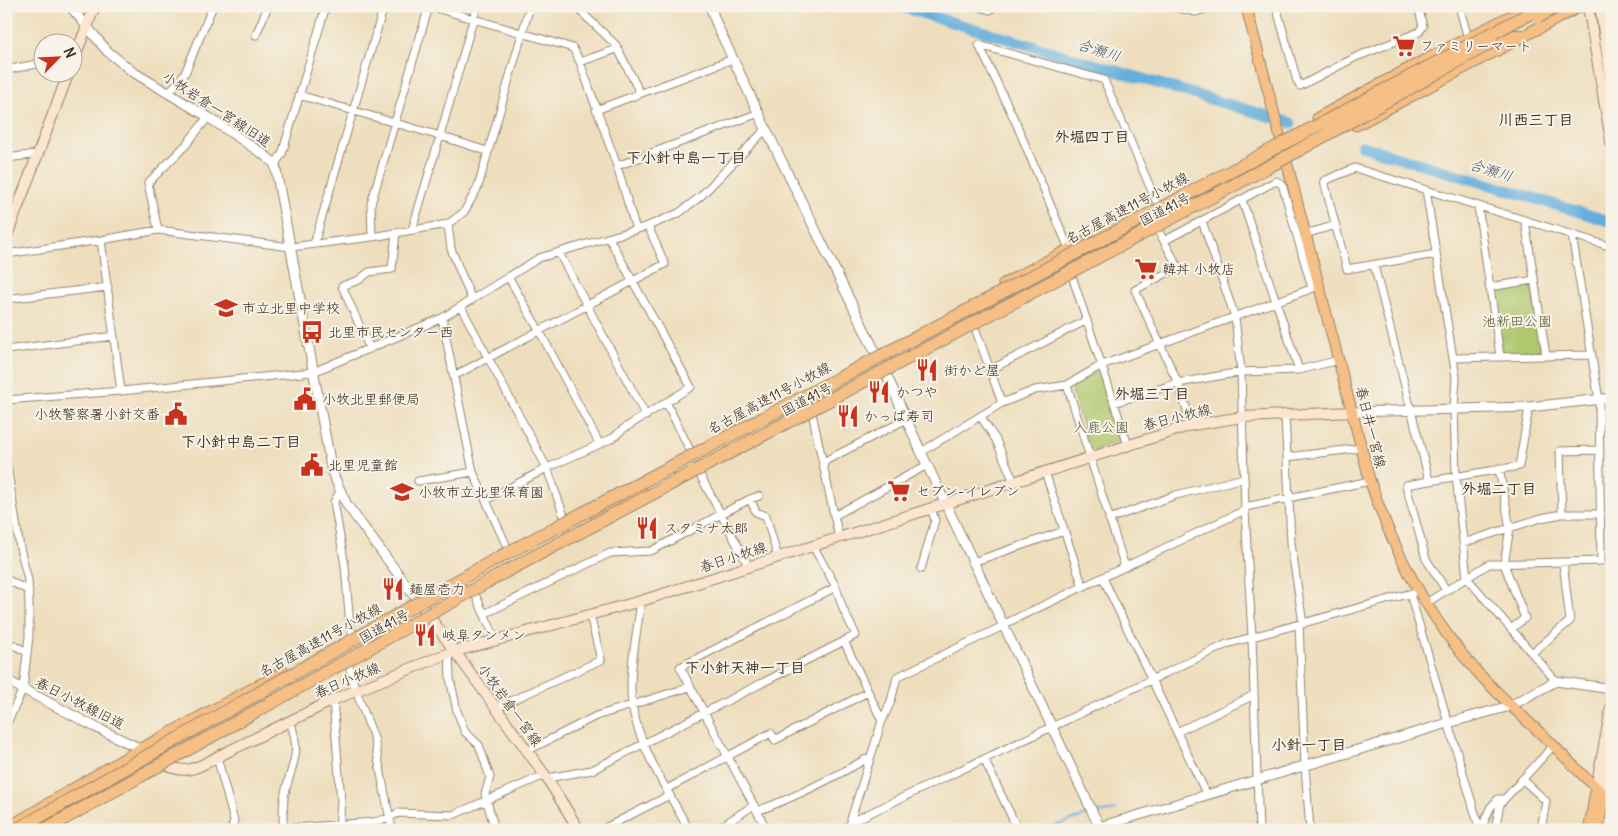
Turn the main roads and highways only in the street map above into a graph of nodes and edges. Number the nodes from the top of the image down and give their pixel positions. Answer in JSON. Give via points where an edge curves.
{"nodes":[{"id":1,"x":96,"y":6,"type":"edge"},
{"id":2,"x":1246,"y":6,"type":"edge"},
{"id":3,"x":1531,"y":6,"type":"edge"},
{"id":4,"x":1544,"y":6,"type":"edge"},
{"id":5,"x":1558,"y":6,"type":"edge"},
{"id":6,"x":1580,"y":6,"type":"edge"},
{"id":7,"x":1588,"y":6,"type":"edge"},
{"id":8,"x":1600,"y":6,"type":"edge"},
{"id":9,"x":1522,"y":36,"type":"junction"},
{"id":10,"x":82,"y":40,"type":"edge"},
{"id":11,"x":65,"y":82,"type":"edge"},
{"id":12,"x":1612,"y":88,"type":"edge"},
{"id":13,"x":1610,"y":123,"type":"edge"},
{"id":14,"x":1280,"y":137,"type":"junction"},
{"id":15,"x":1612,"y":147,"type":"edge"},
{"id":16,"x":1286,"y":162,"type":"junction"},
{"id":17,"x":6,"y":238,"type":"edge"},
{"id":18,"x":1042,"y":287,"type":"junction"},
{"id":19,"x":812,"y":386,"type":"junction"},
{"id":20,"x":1353,"y":412,"type":"junction"},
{"id":21,"x":416,"y":598,"type":"junction"},
{"id":22,"x":430,"y":618,"type":"junction"},
{"id":23,"x":452,"y":652,"type":"junction"},
{"id":24,"x":1612,"y":703,"type":"edge"},
{"id":25,"x":1612,"y":749,"type":"edge"},
{"id":26,"x":147,"y":751,"type":"junction"},
{"id":27,"x":169,"y":766,"type":"junction"},
{"id":28,"x":130,"y":781,"type":"junction"},
{"id":29,"x":1600,"y":791,"type":"junction"},
{"id":30,"x":9,"y":828,"type":"edge"},
{"id":31,"x":31,"y":830,"type":"edge"},
{"id":32,"x":44,"y":830,"type":"edge"},
{"id":33,"x":54,"y":830,"type":"edge"},
{"id":34,"x":579,"y":830,"type":"edge"},
{"id":35,"x":1589,"y":830,"type":"edge"},
{"id":36,"x":1598,"y":830,"type":"edge"}],
"edges":[{"from":1,"to":10,"type":"main road"},
{"from":2,"to":14,"type":"main road","name":"春日井一宮線"},
{"from":3,"to":14,"type":"highway","name":"国道41号"},
{"from":4,"to":26,"type":"highway","name":"名古屋高速11号小牧線","bridge":true,"via":[[506,553]]},
{"from":5,"to":18,"type":"highway","bridge":true,"via":[[1281,160]]},
{"from":6,"to":9,"type":"highway","name":"国道41号"},
{"from":7,"to":13,"type":"main road"},
{"from":8,"to":12,"type":"main road"},
{"from":9,"to":16,"type":"highway","name":"国道41号"},
{"from":9,"to":18,"type":"highway","bridge":true,"via":[[1510,36],[1492,43],[1446,66],[1051,275]]},
{"from":11,"to":17,"type":"main road"},
{"from":13,"to":15,"type":"main road"},
{"from":14,"to":16,"type":"main road","name":"春日井一宮線"},
{"from":14,"to":19,"type":"highway","name":"国道41号"},
{"from":16,"to":20,"type":"main road","name":"春日井一宮線","via":[[1316,287]]},
{"from":16,"to":22,"type":"highway","name":"国道41号"},
{"from":18,"to":28,"type":"highway","bridge":true,"via":[[514,567]]},
{"from":19,"to":21,"type":"highway","name":"国道41号"},
{"from":19,"to":26,"type":"highway","via":[[784,409],[162,753]]},
{"from":20,"to":23,"type":"main road","name":"春日小牧線","via":[[1243,417],[1192,425],[642,602]]},
{"from":20,"to":29,"type":"main road","name":"春日井一宮線","via":[[1370,481],[1414,593],[1426,603],[1480,675]]},
{"from":21,"to":22,"type":"main road","name":"小牧岩倉一宮線"},
{"from":21,"to":26,"type":"highway","name":"国道41号"},
{"from":22,"to":23,"type":"main road","name":"小牧岩倉一宮線"},
{"from":22,"to":27,"type":"highway","name":"国道41号"},
{"from":23,"to":27,"type":"main road","name":"春日小牧線","via":[[333,700],[200,767],[189,770]]},
{"from":23,"to":34,"type":"main road","name":"小牧岩倉一宮線","via":[[547,778]]},
{"from":24,"to":29,"type":"main road"},
{"from":25,"to":29,"type":"main road"},
{"from":26,"to":27,"type":"main road","name":"春日小牧線"},
{"from":26,"to":30,"type":"highway","name":"名古屋高速11号小牧線","bridge":true},
{"from":27,"to":33,"type":"highway","name":"国道41号"},
{"from":28,"to":31,"type":"highway","via":[[118,782]]},
{"from":28,"to":32,"type":"highway","bridge":true},
{"from":29,"to":35,"type":"main road"},
{"from":29,"to":36,"type":"main road"}]}
